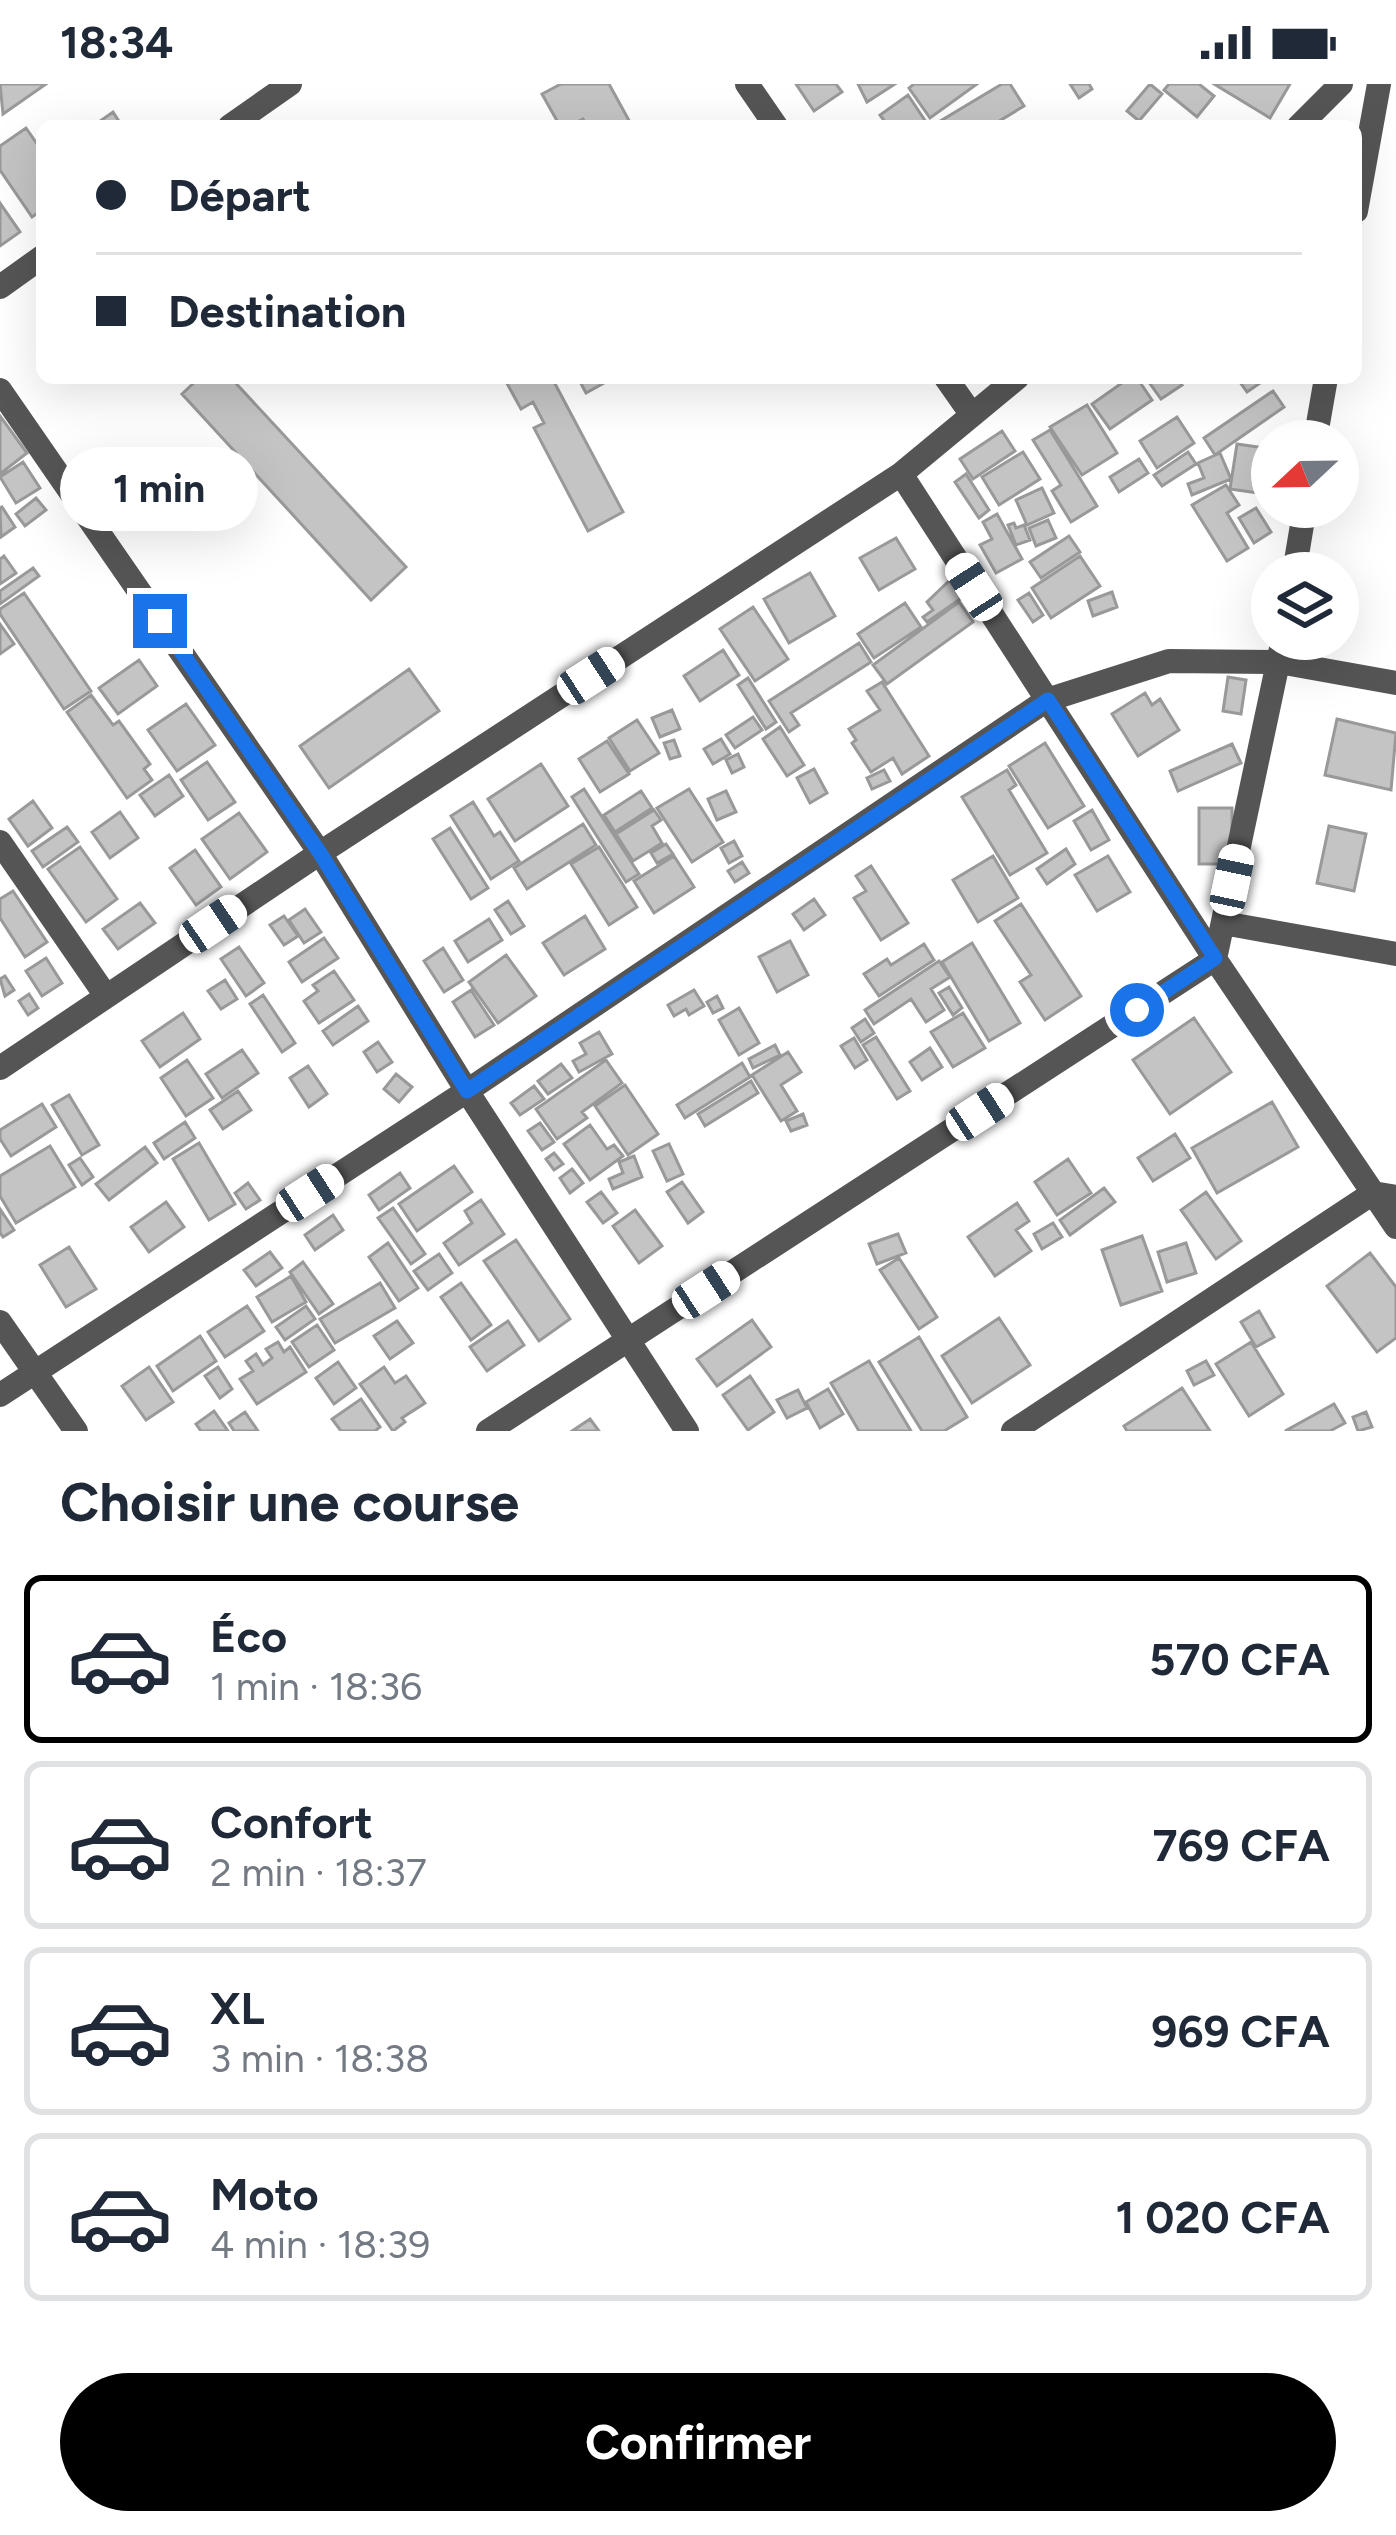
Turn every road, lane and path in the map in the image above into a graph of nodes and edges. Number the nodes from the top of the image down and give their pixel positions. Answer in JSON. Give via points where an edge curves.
{"nodes":[{"id":1,"x":290,"y":84,"type":"edge"},
{"id":2,"x":747,"y":84,"type":"edge"},
{"id":3,"x":1341,"y":84,"type":"edge"},
{"id":4,"x":1379,"y":84,"type":"edge"},
{"id":5,"x":239,"y":120,"type":"edge"},
{"id":6,"x":772,"y":120,"type":"edge"},
{"id":7,"x":1305,"y":120,"type":"edge"},
{"id":8,"x":1362,"y":178,"type":"edge"},
{"id":9,"x":36,"y":261,"type":"edge"},
{"id":10,"x":0,"y":286,"type":"edge"},
{"id":11,"x":950,"y":384,"type":"edge"},
{"id":12,"x":1010,"y":384,"type":"edge"},
{"id":13,"x":1325,"y":384,"type":"edge"},
{"id":14,"x":0,"y":390,"type":"edge"},
{"id":15,"x":972,"y":415,"type":"junction"},
{"id":16,"x":1319,"y":420,"type":"edge"},
{"id":17,"x":901,"y":473,"type":"junction"},
{"id":18,"x":1251,"y":654,"type":"edge"},
{"id":19,"x":1279,"y":660,"type":"edge"},
{"id":20,"x":1314,"y":660,"type":"edge"},
{"id":21,"x":1396,"y":682,"type":"edge"},
{"id":22,"x":1048,"y":700,"type":"junction"},
{"id":23,"x":0,"y":842,"type":"edge"},
{"id":24,"x":320,"y":853,"type":"junction"},
{"id":25,"x":1223,"y":923,"type":"junction"},
{"id":26,"x":1396,"y":955,"type":"edge"},
{"id":27,"x":1215,"y":958,"type":"junction"},
{"id":28,"x":106,"y":996,"type":"junction"},
{"id":29,"x":0,"y":1068,"type":"edge"},
{"id":30,"x":467,"y":1091,"type":"junction"},
{"id":31,"x":1384,"y":1195,"type":"edge"},
{"id":32,"x":1396,"y":1227,"type":"edge"},
{"id":33,"x":0,"y":1322,"type":"edge"},
{"id":34,"x":628,"y":1341,"type":"junction"},
{"id":35,"x":34,"y":1373,"type":"junction"},
{"id":36,"x":0,"y":1396,"type":"edge"},
{"id":37,"x":76,"y":1431,"type":"edge"},
{"id":38,"x":488,"y":1431,"type":"edge"},
{"id":39,"x":687,"y":1431,"type":"edge"},
{"id":40,"x":1012,"y":1431,"type":"edge"}],
"edges":[{"from":1,"to":5,"type":"street"},
{"from":2,"to":6,"type":"street"},
{"from":3,"to":7,"type":"street"},
{"from":4,"to":8,"type":"street"},
{"from":9,"to":10,"type":"street"},
{"from":11,"to":15,"type":"street"},
{"from":12,"to":15,"type":"street"},
{"from":13,"to":16,"type":"street"},
{"from":14,"to":24,"type":"street"},
{"from":15,"to":17,"type":"street"},
{"from":17,"to":22,"type":"street"},
{"from":17,"to":24,"type":"street"},
{"from":18,"to":22,"type":"street","via":[[1169,661]]},
{"from":19,"to":25,"type":"street"},
{"from":20,"to":21,"type":"street"},
{"from":22,"to":27,"type":"street"},
{"from":22,"to":30,"type":"street"},
{"from":23,"to":28,"type":"street"},
{"from":24,"to":28,"type":"street"},
{"from":24,"to":30,"type":"street"},
{"from":25,"to":26,"type":"street"},
{"from":25,"to":27,"type":"street"},
{"from":27,"to":31,"type":"street"},
{"from":27,"to":34,"type":"street"},
{"from":28,"to":29,"type":"street"},
{"from":30,"to":34,"type":"street"},
{"from":30,"to":35,"type":"street"},
{"from":31,"to":32,"type":"street"},
{"from":31,"to":40,"type":"street"},
{"from":33,"to":35,"type":"street"},
{"from":34,"to":38,"type":"street"},
{"from":34,"to":39,"type":"street"},
{"from":35,"to":36,"type":"street"},
{"from":35,"to":37,"type":"street"}]}
